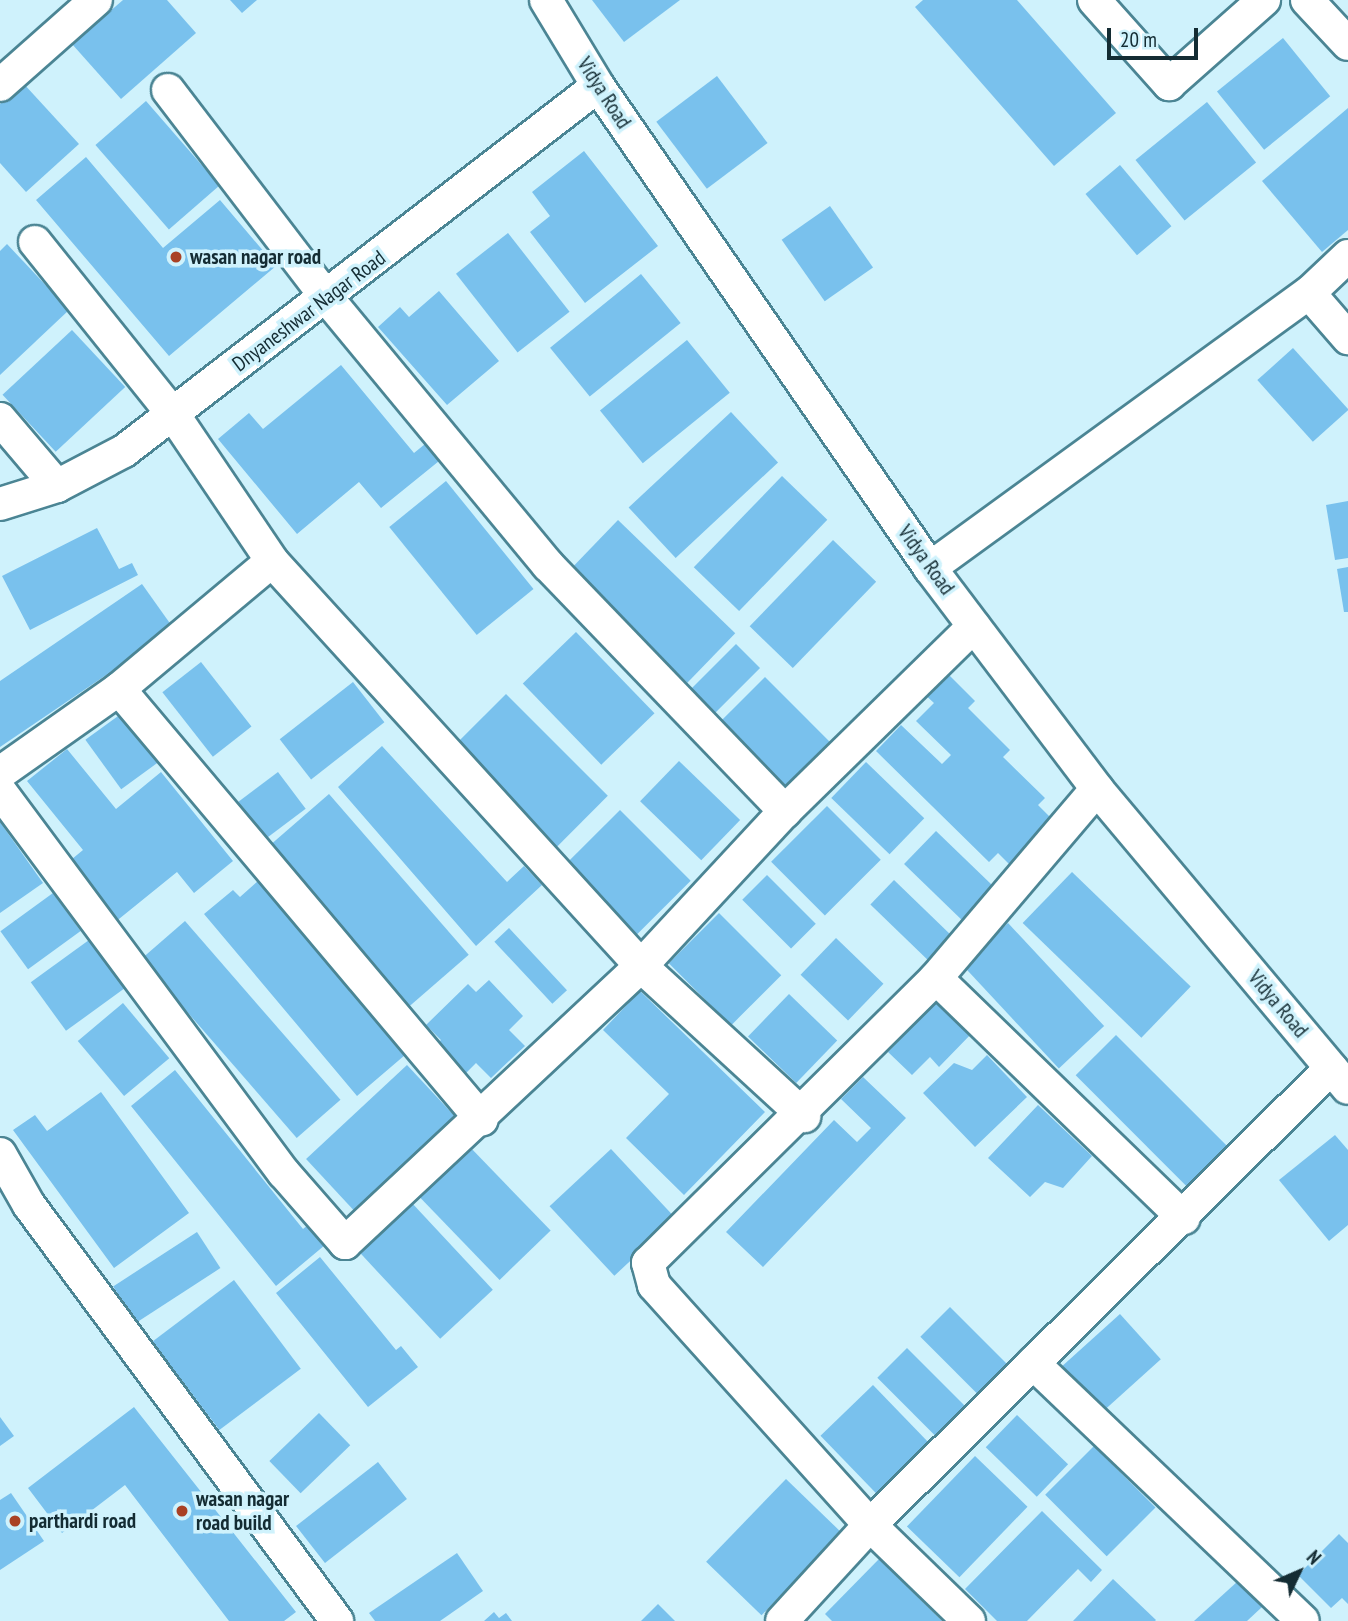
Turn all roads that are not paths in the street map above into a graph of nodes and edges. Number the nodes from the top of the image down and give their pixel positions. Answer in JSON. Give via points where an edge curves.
{"nodes":[{"id":1,"x":96,"y":0,"type":"edge"},
{"id":2,"x":546,"y":0,"type":"edge"},
{"id":3,"x":1094,"y":0,"type":"edge"},
{"id":4,"x":1264,"y":0,"type":"edge"},
{"id":5,"x":1307,"y":0,"type":"edge"},
{"id":6,"x":1348,"y":44,"type":"edge"},
{"id":7,"x":0,"y":85,"type":"edge"},
{"id":8,"x":598,"y":86,"type":"junction"},
{"id":9,"x":168,"y":90,"type":"dead end"},
{"id":10,"x":35,"y":242,"type":"dead end"},
{"id":11,"x":1348,"y":256,"type":"edge"},
{"id":12,"x":1309,"y":293,"type":"junction"},
{"id":13,"x":327,"y":298,"type":"junction"},
{"id":14,"x":1348,"y":338,"type":"edge"},
{"id":15,"x":173,"y":414,"type":"junction"},
{"id":16,"x":0,"y":419,"type":"edge"},
{"id":17,"x":57,"y":486,"type":"junction"},
{"id":18,"x":0,"y":504,"type":"edge"},
{"id":19,"x":272,"y":561,"type":"junction"},
{"id":20,"x":930,"y":568,"type":"junction"},
{"id":21,"x":974,"y":626,"type":"junction"},
{"id":22,"x":119,"y":689,"type":"junction"},
{"id":23,"x":0,"y":773,"type":"edge"},
{"id":24,"x":1097,"y":789,"type":"junction"},
{"id":25,"x":0,"y":791,"type":"edge"},
{"id":26,"x":785,"y":811,"type":"junction"},
{"id":27,"x":641,"y":966,"type":"junction"},
{"id":28,"x":936,"y":978,"type":"junction"},
{"id":29,"x":1340,"y":1078,"type":"edge"},
{"id":30,"x":804,"y":1116,"type":"junction"},
{"id":31,"x":482,"y":1121,"type":"junction"},
{"id":32,"x":0,"y":1154,"type":"edge"},
{"id":33,"x":1184,"y":1218,"type":"junction"},
{"id":34,"x":1033,"y":1363,"type":"junction"},
{"id":35,"x":870,"y":1525,"type":"junction"},
{"id":36,"x":334,"y":1620,"type":"edge"},
{"id":37,"x":782,"y":1621,"type":"edge"},
{"id":38,"x":969,"y":1621,"type":"edge"},
{"id":39,"x":1303,"y":1621,"type":"edge"}],
"edges":[{"from":1,"to":7,"type":"street"},
{"from":2,"to":8,"type":"street","name":"Vidya Road"},
{"from":3,"to":4,"type":"street","via":[[1169,85]]},
{"from":5,"to":6,"type":"street"},
{"from":8,"to":13,"type":"street","name":"Dnyaneshwar Nagar Road"},
{"from":8,"to":20,"type":"street","name":"Vidya Road"},
{"from":9,"to":13,"type":"street"},
{"from":10,"to":15,"type":"street"},
{"from":11,"to":12,"type":"street"},
{"from":12,"to":14,"type":"street"},
{"from":12,"to":20,"type":"street"},
{"from":13,"to":15,"type":"street","name":"Dnyaneshwar Nagar Road"},
{"from":13,"to":26,"type":"street","via":[[460,452],[548,565]]},
{"from":15,"to":17,"type":"street","name":"Dnyaneshwar Nagar Road","via":[[124,451]]},
{"from":15,"to":19,"type":"street"},
{"from":16,"to":17,"type":"street"},
{"from":17,"to":18,"type":"street","name":"Dnyaneshwar Nagar Road"},
{"from":19,"to":22,"type":"street"},
{"from":19,"to":27,"type":"street"},
{"from":20,"to":21,"type":"street","name":"Vidya Road"},
{"from":21,"to":24,"type":"street","name":"Vidya Road"},
{"from":21,"to":26,"type":"street"},
{"from":22,"to":23,"type":"street"},
{"from":22,"to":31,"type":"street"},
{"from":24,"to":28,"type":"street"},
{"from":24,"to":29,"type":"street","name":"Vidya Road"},
{"from":25,"to":31,"type":"street","via":[[284,1173],[345,1243]]},
{"from":26,"to":27,"type":"street"},
{"from":27,"to":30,"type":"street"},
{"from":27,"to":31,"type":"street"},
{"from":28,"to":30,"type":"street"},
{"from":28,"to":33,"type":"street"},
{"from":29,"to":33,"type":"street"},
{"from":30,"to":35,"type":"street","via":[[654,1254],[649,1273]]},
{"from":32,"to":36,"type":"street","via":[[29,1205]]},
{"from":33,"to":34,"type":"street"},
{"from":34,"to":35,"type":"street"},
{"from":34,"to":39,"type":"street"},
{"from":35,"to":37,"type":"street"},
{"from":35,"to":38,"type":"street"}]}
